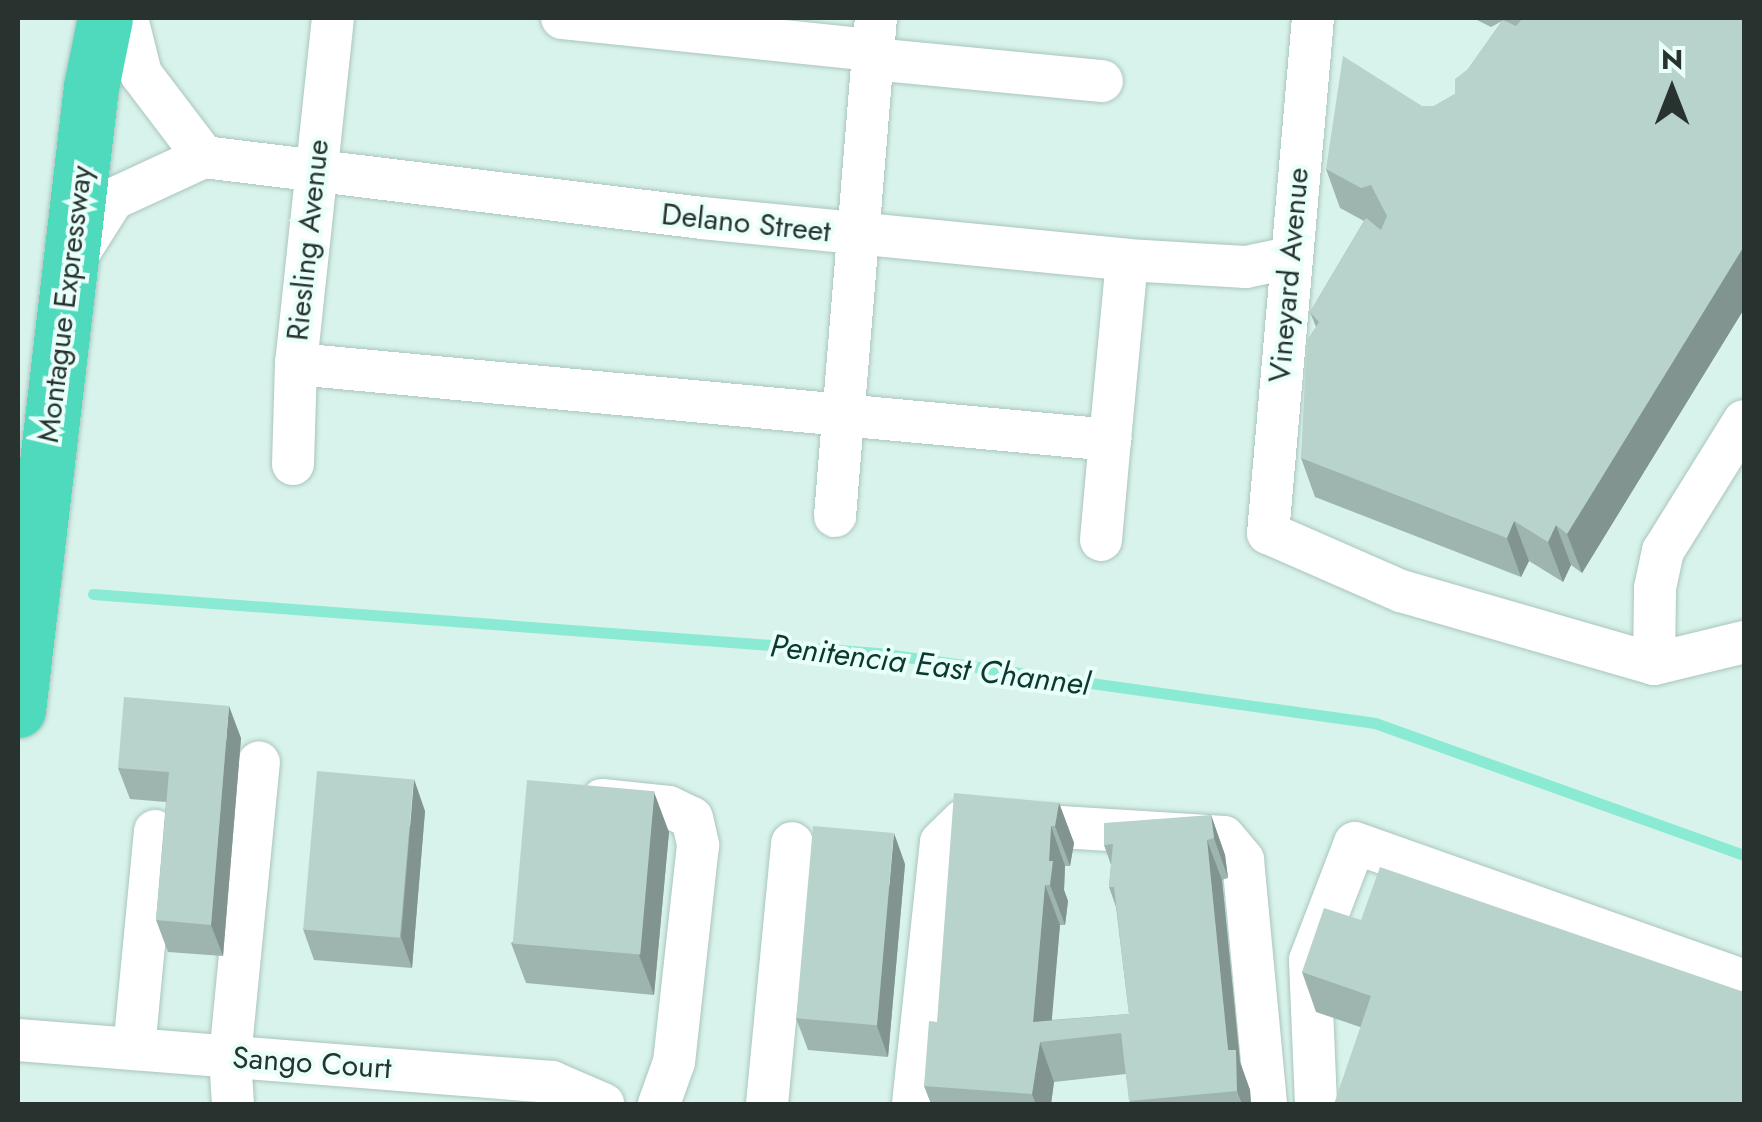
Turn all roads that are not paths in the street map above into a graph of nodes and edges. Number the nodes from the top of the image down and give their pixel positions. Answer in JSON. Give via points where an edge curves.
{"nodes":[{"id":1,"x":104,"y":18,"type":"edge"},
{"id":2,"x":127,"y":18,"type":"edge"},
{"id":3,"x":332,"y":18,"type":"edge"},
{"id":4,"x":562,"y":18,"type":"edge"},
{"id":5,"x":1313,"y":18,"type":"edge"},
{"id":6,"x":874,"y":42,"type":"edge"},
{"id":7,"x":1102,"y":82,"type":"dead end"},
{"id":8,"x":204,"y":157,"type":"junction"},
{"id":9,"x":314,"y":171,"type":"junction"},
{"id":10,"x":857,"y":235,"type":"junction"},
{"id":11,"x":1288,"y":258,"type":"junction"},
{"id":12,"x":1127,"y":260,"type":"junction"},
{"id":13,"x":69,"y":268,"type":"junction"},
{"id":14,"x":296,"y":364,"type":"junction"},
{"id":15,"x":843,"y":415,"type":"junction"},
{"id":16,"x":1744,"y":421,"type":"edge"},
{"id":17,"x":1110,"y":440,"type":"junction"},
{"id":18,"x":293,"y":464,"type":"dead end"},
{"id":19,"x":835,"y":516,"type":"dead end"},
{"id":20,"x":1101,"y":540,"type":"dead end"},
{"id":21,"x":1744,"y":642,"type":"edge"},
{"id":22,"x":1654,"y":664,"type":"junction"},
{"id":23,"x":18,"y":710,"type":"edge"},
{"id":24,"x":259,"y":762,"type":"dead end"},
{"id":25,"x":602,"y":800,"type":"edge"},
{"id":26,"x":155,"y":832,"type":"dead end"},
{"id":27,"x":792,"y":843,"type":"dead end"},
{"id":28,"x":1744,"y":981,"type":"edge"},
{"id":29,"x":18,"y":1040,"type":"edge"},
{"id":30,"x":134,"y":1049,"type":"junction"},
{"id":31,"x":230,"y":1057,"type":"junction"},
{"id":32,"x":339,"y":1085,"type":"edge"},
{"id":33,"x":233,"y":1104,"type":"edge"},
{"id":34,"x":602,"y":1104,"type":"edge"},
{"id":35,"x":659,"y":1104,"type":"edge"},
{"id":36,"x":767,"y":1104,"type":"edge"},
{"id":37,"x":913,"y":1104,"type":"edge"},
{"id":38,"x":1266,"y":1104,"type":"edge"},
{"id":39,"x":1316,"y":1104,"type":"edge"}],
"edges":[{"from":1,"to":13,"type":"highway","name":"Montague Expressway"},
{"from":2,"to":8,"type":"street","via":[[140,74]]},
{"from":3,"to":9,"type":"street","name":"Riesling Avenue"},
{"from":4,"to":6,"type":"street"},
{"from":5,"to":11,"type":"street","name":"Vineyard Avenue"},
{"from":6,"to":7,"type":"street"},
{"from":6,"to":10,"type":"street"},
{"from":8,"to":9,"type":"street","name":"Delano Street"},
{"from":8,"to":13,"type":"street","via":[[113,198]]},
{"from":9,"to":10,"type":"street","name":"Delano Street"},
{"from":9,"to":14,"type":"street","name":"Riesling Avenue"},
{"from":10,"to":12,"type":"street","name":"Delano Street"},
{"from":10,"to":15,"type":"street"},
{"from":11,"to":12,"type":"street","name":"Delano Street","via":[[1246,267]]},
{"from":11,"to":22,"type":"street","name":"Vineyard Avenue","via":[[1268,533],[1401,590]]},
{"from":12,"to":17,"type":"street"},
{"from":13,"to":23,"type":"highway","name":"Montague Expressway"},
{"from":14,"to":15,"type":"street"},
{"from":14,"to":18,"type":"street","name":"Riesling Avenue"},
{"from":15,"to":17,"type":"street"},
{"from":15,"to":19,"type":"street"},
{"from":16,"to":22,"type":"street","via":[[1663,550]]},
{"from":17,"to":20,"type":"street"},
{"from":21,"to":22,"type":"street"},
{"from":24,"to":31,"type":"street"},
{"from":25,"to":35,"type":"street","via":[[669,807],[692,818],[698,844],[674,1062]]},
{"from":26,"to":30,"type":"street"},
{"from":27,"to":36,"type":"street"},
{"from":28,"to":39,"type":"street","via":[[1355,843],[1310,960]]},
{"from":29,"to":30,"type":"street","name":"Sango Court"},
{"from":30,"to":31,"type":"street","name":"Sango Court"},
{"from":31,"to":32,"type":"street","name":"Sango Court"},
{"from":31,"to":33,"type":"street"},
{"from":32,"to":34,"type":"street","name":"Sango Court","via":[[552,1082]]},
{"from":37,"to":38,"type":"street","via":[[940,842],[963,821],[1224,838],[1243,860]]}]}
